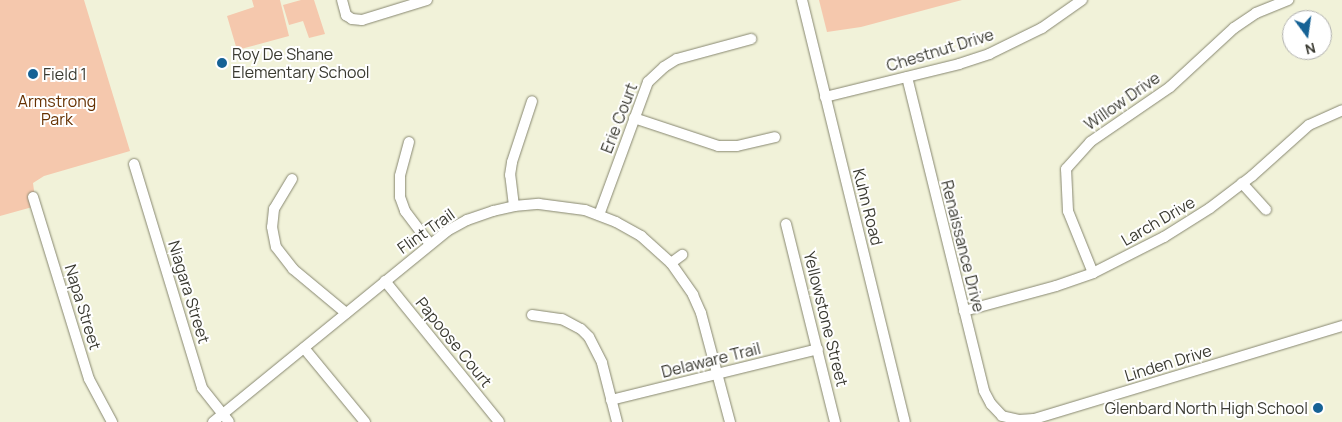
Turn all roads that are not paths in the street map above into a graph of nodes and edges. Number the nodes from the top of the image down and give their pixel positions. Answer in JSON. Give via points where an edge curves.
{"nodes":[{"id":1,"x":342,"y":0,"type":"edge"},
{"id":2,"x":427,"y":0,"type":"edge"},
{"id":3,"x":802,"y":0,"type":"edge"},
{"id":4,"x":1082,"y":0,"type":"edge"},
{"id":5,"x":1288,"y":0,"type":"edge"},
{"id":6,"x":751,"y":39,"type":"dead end"},
{"id":7,"x":907,"y":78,"type":"junction"},
{"id":8,"x":825,"y":97,"type":"junction"},
{"id":9,"x":532,"y":101,"type":"dead end"},
{"id":10,"x":1342,"y":110,"type":"edge"},
{"id":11,"x":634,"y":118,"type":"junction"},
{"id":12,"x":775,"y":137,"type":"dead end"},
{"id":13,"x":409,"y":142,"type":"dead end"},
{"id":14,"x":134,"y":164,"type":"dead end"},
{"id":15,"x":292,"y":179,"type":"dead end"},
{"id":16,"x":1242,"y":183,"type":"junction"},
{"id":17,"x":33,"y":197,"type":"dead end"},
{"id":18,"x":514,"y":206,"type":"junction"},
{"id":19,"x":1266,"y":210,"type":"dead end"},
{"id":20,"x":599,"y":215,"type":"junction"},
{"id":21,"x":786,"y":224,"type":"dead end"},
{"id":22,"x":430,"y":244,"type":"junction"},
{"id":23,"x":682,"y":255,"type":"dead end"},
{"id":24,"x":671,"y":263,"type":"junction"},
{"id":25,"x":1093,"y":273,"type":"junction"},
{"id":26,"x":385,"y":281,"type":"junction"},
{"id":27,"x":964,"y":311,"type":"junction"},
{"id":28,"x":346,"y":313,"type":"junction"},
{"id":29,"x":532,"y":315,"type":"dead end"},
{"id":30,"x":1342,"y":326,"type":"edge"},
{"id":31,"x":304,"y":348,"type":"junction"},
{"id":32,"x":818,"y":349,"type":"junction"},
{"id":33,"x":718,"y":374,"type":"junction"},
{"id":34,"x":611,"y":400,"type":"junction"},
{"id":35,"x":1002,"y":416,"type":"joint"},
{"id":36,"x":226,"y":418,"type":"edge"},
{"id":37,"x":112,"y":422,"type":"edge"},
{"id":38,"x":213,"y":422,"type":"edge"},
{"id":39,"x":365,"y":422,"type":"edge"},
{"id":40,"x":500,"y":422,"type":"edge"},
{"id":41,"x":617,"y":422,"type":"edge"},
{"id":42,"x":730,"y":422,"type":"edge"},
{"id":43,"x":836,"y":422,"type":"edge"},
{"id":44,"x":905,"y":422,"type":"edge"}],
"edges":[{"from":1,"to":2,"type":"street","via":[[346,15],[362,20]]},
{"from":3,"to":8,"type":"street","name":"Kuhn Road"},
{"from":4,"to":7,"type":"street","name":"Chestnut Drive","via":[[1042,28],[1011,44],[959,64]]},
{"from":5,"to":25,"type":"street","name":"Willow Drive","via":[[1256,13],[1234,28],[1170,87],[1090,142],[1066,169],[1068,211]]},
{"from":6,"to":11,"type":"street","name":"Erie Court","via":[[690,54],[664,67],[648,82]]},
{"from":7,"to":8,"type":"street","name":"Chestnut Drive"},
{"from":7,"to":27,"type":"street","name":"Renaissance Drive"},
{"from":8,"to":44,"type":"street","name":"Kuhn Road"},
{"from":9,"to":18,"type":"street","via":[[512,162],[510,175]]},
{"from":10,"to":16,"type":"street","name":"Larch Drive","via":[[1309,125]]},
{"from":11,"to":12,"type":"street","via":[[718,146],[737,146]]},
{"from":11,"to":20,"type":"street","name":"Erie Court"},
{"from":13,"to":22,"type":"street","via":[[400,176],[400,198],[405,211]]},
{"from":14,"to":36,"type":"street","name":"Niagara Street","via":[[202,388]]},
{"from":15,"to":28,"type":"street","via":[[274,209],[272,227],[276,247],[293,269]]},
{"from":16,"to":19,"type":"street"},
{"from":16,"to":25,"type":"street","name":"Larch Drive","via":[[1164,237]]},
{"from":17,"to":37,"type":"street","name":"Napa Street","via":[[89,379]]},
{"from":18,"to":20,"type":"street","name":"Flint Trail","via":[[561,206]]},
{"from":18,"to":22,"type":"street","name":"Flint Trail","via":[[467,220]]},
{"from":20,"to":24,"type":"street","name":"Flint Trail","via":[[641,236]]},
{"from":21,"to":32,"type":"street","name":"Yellowstone Street"},
{"from":22,"to":26,"type":"street","name":"Flint Trail"},
{"from":23,"to":24,"type":"street"},
{"from":24,"to":33,"type":"street","name":"Flint Trail","via":[[699,308]]},
{"from":25,"to":27,"type":"street","name":"Larch Drive"},
{"from":26,"to":28,"type":"street","name":"Flint Trail"},
{"from":26,"to":40,"type":"street","name":"Papoose Court"},
{"from":27,"to":35,"type":"street","name":"Renaissance Drive","via":[[986,396]]},
{"from":28,"to":31,"type":"street","name":"Flint Trail"},
{"from":29,"to":34,"type":"street","via":[[562,319],[589,337],[602,363]]},
{"from":30,"to":35,"type":"street","name":"Linden Drive","via":[[1034,419]]},
{"from":31,"to":36,"type":"street","name":"Flint Trail"},
{"from":31,"to":39,"type":"street"},
{"from":32,"to":33,"type":"street","name":"Delaware Trail"},
{"from":32,"to":43,"type":"street","name":"Yellowstone Street"},
{"from":33,"to":34,"type":"street","name":"Delaware Trail"},
{"from":33,"to":42,"type":"street","name":"Flint Trail"},
{"from":34,"to":41,"type":"street"},
{"from":36,"to":38,"type":"street","name":"Flint Trail"}]}
